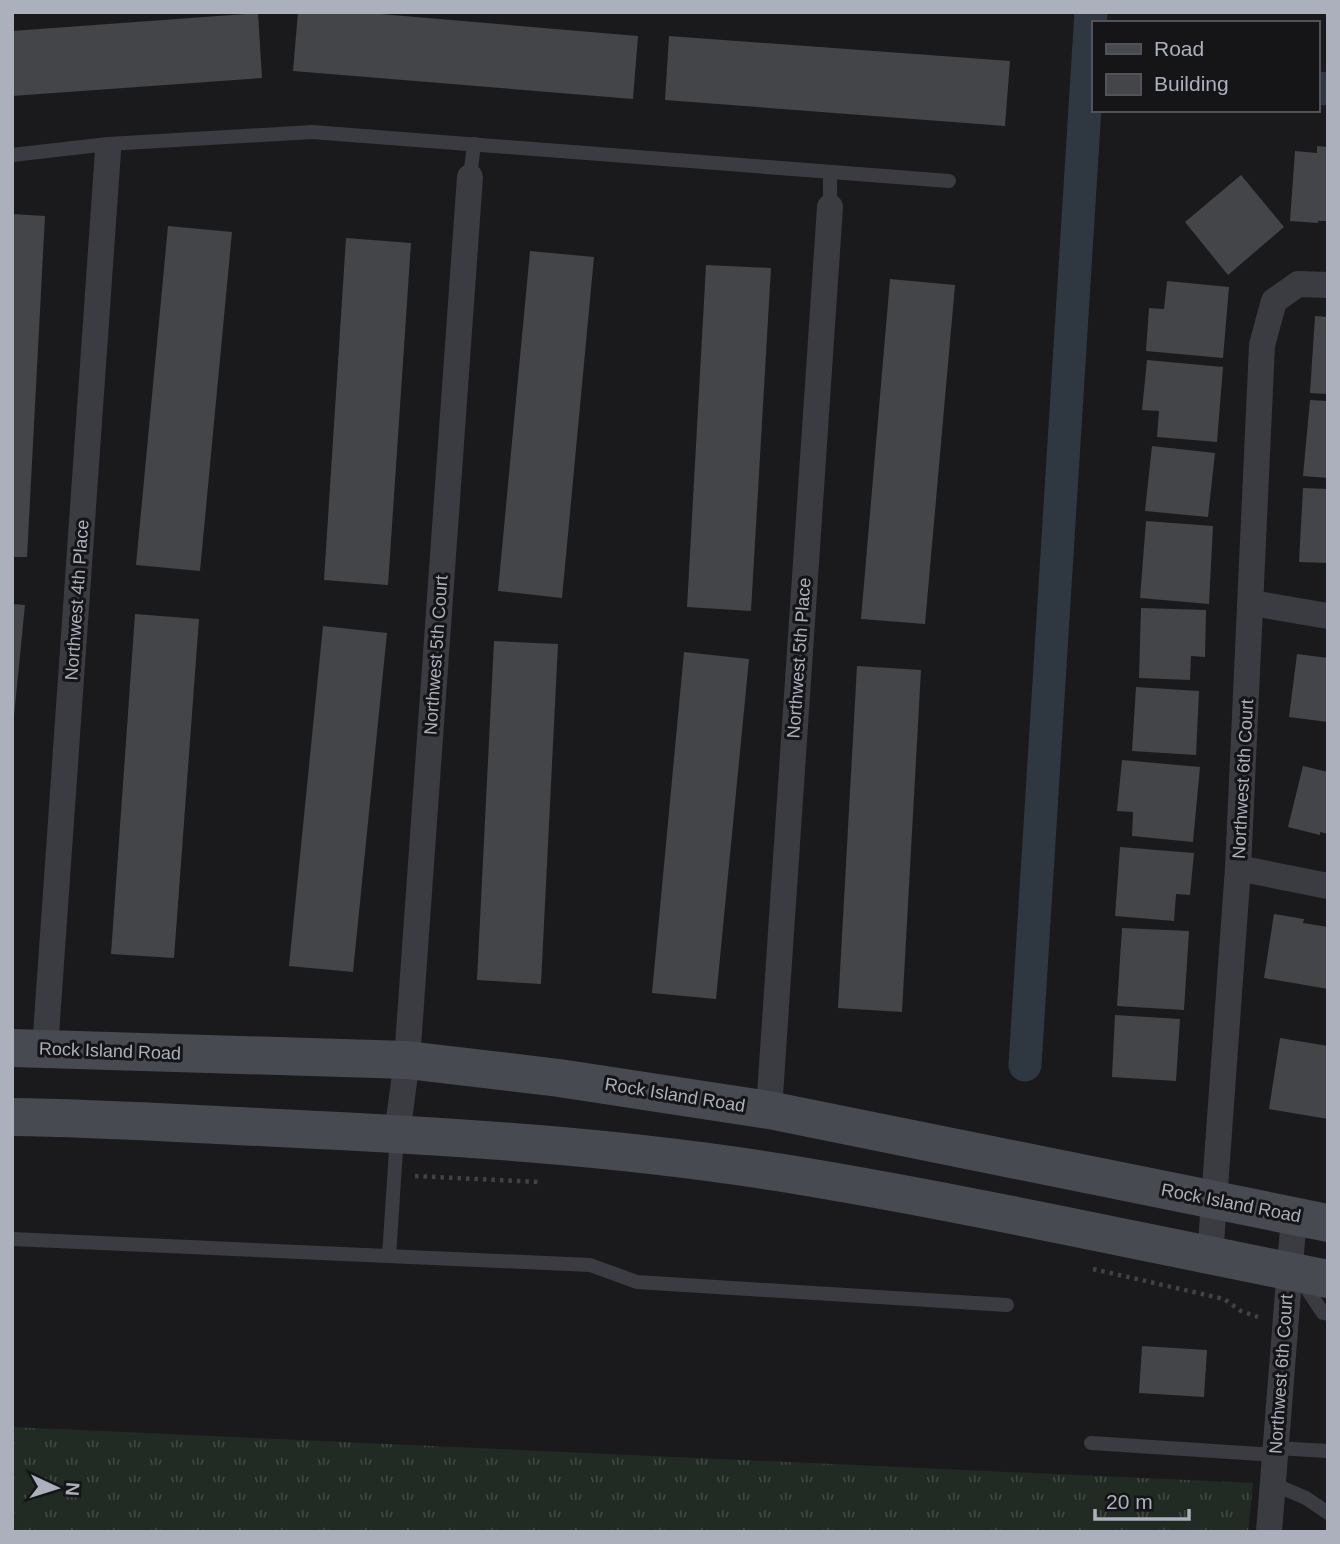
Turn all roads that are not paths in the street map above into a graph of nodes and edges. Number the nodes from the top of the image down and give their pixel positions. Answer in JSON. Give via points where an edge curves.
{"nodes":[{"id":1,"x":474,"y":144,"type":"junction"},
{"id":2,"x":108,"y":147,"type":"junction"},
{"id":3,"x":12,"y":155,"type":"edge"},
{"id":4,"x":830,"y":172,"type":"junction"},
{"id":5,"x":470,"y":177,"type":"joint"},
{"id":6,"x":949,"y":181,"type":"dead end"},
{"id":7,"x":830,"y":207,"type":"joint"},
{"id":8,"x":1328,"y":285,"type":"edge"},
{"id":9,"x":1252,"y":603,"type":"junction"},
{"id":10,"x":1328,"y":616,"type":"edge"},
{"id":11,"x":1238,"y":868,"type":"junction"},
{"id":12,"x":1328,"y":886,"type":"edge"},
{"id":13,"x":29,"y":1049,"type":"edge"},
{"id":14,"x":407,"y":1060,"type":"junction"},
{"id":15,"x":769,"y":1110,"type":"junction"},
{"id":16,"x":12,"y":1117,"type":"edge"},
{"id":17,"x":397,"y":1134,"type":"junction"},
{"id":18,"x":1214,"y":1200,"type":"junction"},
{"id":19,"x":1311,"y":1219,"type":"edge"},
{"id":20,"x":12,"y":1239,"type":"edge"},
{"id":21,"x":389,"y":1256,"type":"junction"},
{"id":22,"x":1210,"y":1257,"type":"junction"},
{"id":23,"x":1304,"y":1275,"type":"edge"},
{"id":24,"x":1007,"y":1305,"type":"dead end"},
{"id":25,"x":1328,"y":1314,"type":"edge"},
{"id":26,"x":1091,"y":1443,"type":"dead end"},
{"id":27,"x":1328,"y":1451,"type":"edge"},
{"id":28,"x":1275,"y":1452,"type":"junction"},
{"id":29,"x":1273,"y":1484,"type":"junction"},
{"id":30,"x":1328,"y":1513,"type":"edge"},
{"id":31,"x":1269,"y":1532,"type":"edge"}],
"edges":[{"from":1,"to":2,"type":"lane","via":[[312,132]]},
{"from":1,"to":4,"type":"lane"},
{"from":1,"to":5,"type":"lane"},
{"from":2,"to":3,"type":"lane"},
{"from":2,"to":13,"type":"street","name":"Northwest 4th Place"},
{"from":4,"to":6,"type":"lane"},
{"from":4,"to":7,"type":"lane"},
{"from":5,"to":14,"type":"street","name":"Northwest 5th Court"},
{"from":7,"to":15,"type":"street","name":"Northwest 5th Place"},
{"from":8,"to":9,"type":"street","name":"Northwest 6th Court","via":[[1298,284],[1274,301],[1262,345]]},
{"from":9,"to":10,"type":"street"},
{"from":9,"to":11,"type":"street","name":"Northwest 6th Court"},
{"from":11,"to":12,"type":"street"},
{"from":11,"to":18,"type":"street","name":"Northwest 6th Court"},
{"from":13,"to":14,"type":"main road","name":"Rock Island Road"},
{"from":14,"to":15,"type":"main road","name":"Rock Island Road"},
{"from":14,"to":17,"type":"street","name":"Northwest 5th Court"},
{"from":15,"to":18,"type":"main road","name":"Rock Island Road"},
{"from":16,"to":17,"type":"main road"},
{"from":17,"to":21,"type":"lane"},
{"from":17,"to":22,"type":"main road","via":[[544,1144],[776,1172]]},
{"from":18,"to":19,"type":"main road","name":"Rock Island Road"},
{"from":18,"to":22,"type":"street","name":"Northwest 6th Court"},
{"from":19,"to":23,"type":"street","name":"Northwest 6th Court"},
{"from":20,"to":21,"type":"lane"},
{"from":21,"to":24,"type":"lane","via":[[590,1265],[637,1282]]},
{"from":22,"to":23,"type":"main road"},
{"from":23,"to":25,"type":"lane","via":[[1323,1313]]},
{"from":23,"to":28,"type":"street","name":"Northwest 6th Court","via":[[1285,1324]]},
{"from":26,"to":28,"type":"lane"},
{"from":27,"to":28,"type":"lane"},
{"from":28,"to":29,"type":"street","name":"Northwest 6th Court"},
{"from":29,"to":30,"type":"lane"},
{"from":29,"to":31,"type":"street","name":"Northwest 6th Court"}]}
